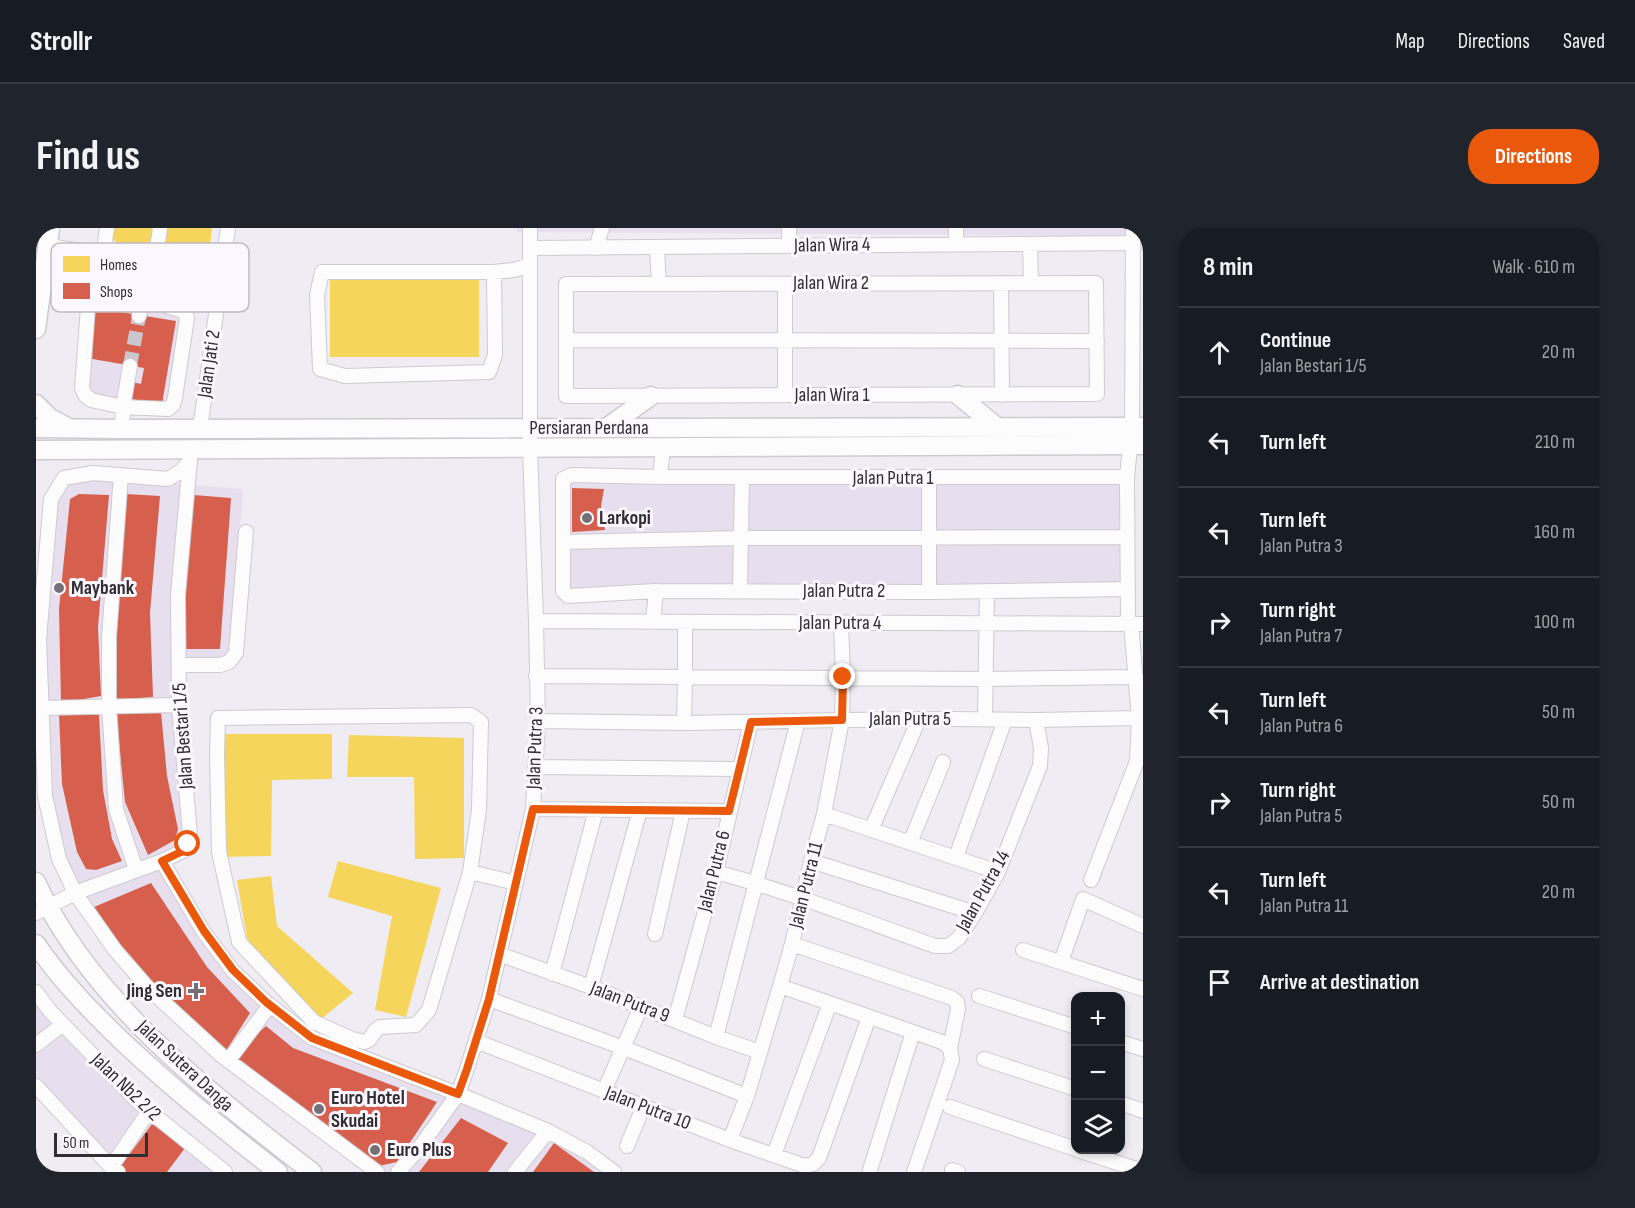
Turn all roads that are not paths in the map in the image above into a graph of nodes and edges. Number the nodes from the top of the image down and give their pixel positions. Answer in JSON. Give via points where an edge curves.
{"nodes":[{"id":1,"x":106,"y":228,"type":"edge"},
{"id":2,"x":160,"y":228,"type":"edge"},
{"id":3,"x":228,"y":228,"type":"edge"},
{"id":4,"x":530,"y":228,"type":"edge"},
{"id":5,"x":602,"y":228,"type":"edge"},
{"id":6,"x":789,"y":228,"type":"edge"},
{"id":7,"x":956,"y":228,"type":"edge"},
{"id":8,"x":1133,"y":228,"type":"edge"},
{"id":9,"x":49,"y":237,"type":"edge"},
{"id":10,"x":67,"y":243,"type":"edge"},
{"id":11,"x":101,"y":243,"type":"edge"},
{"id":12,"x":156,"y":243,"type":"edge"},
{"id":13,"x":226,"y":243,"type":"edge"},
{"id":14,"x":1133,"y":243,"type":"junction"},
{"id":15,"x":956,"y":244,"type":"junction"},
{"id":16,"x":1030,"y":244,"type":"junction"},
{"id":17,"x":789,"y":246,"type":"junction"},
{"id":18,"x":657,"y":247,"type":"junction"},
{"id":19,"x":530,"y":248,"type":"junction"},
{"id":20,"x":596,"y":248,"type":"junction"},
{"id":21,"x":530,"y":265,"type":"junction"},
{"id":22,"x":494,"y":272,"type":"junction"},
{"id":23,"x":1001,"y":283,"type":"junction"},
{"id":24,"x":1031,"y":283,"type":"junction"},
{"id":25,"x":658,"y":284,"type":"junction"},
{"id":26,"x":785,"y":284,"type":"junction"},
{"id":27,"x":88,"y":312,"type":"edge"},
{"id":28,"x":185,"y":312,"type":"edge"},
{"id":29,"x":216,"y":312,"type":"edge"},
{"id":30,"x":36,"y":329,"type":"edge"},
{"id":31,"x":566,"y":340,"type":"junction"},
{"id":32,"x":785,"y":340,"type":"junction"},
{"id":33,"x":1001,"y":341,"type":"junction"},
{"id":34,"x":1097,"y":341,"type":"junction"},
{"id":35,"x":130,"y":366,"type":"tunnel mouth"},
{"id":36,"x":785,"y":395,"type":"junction"},
{"id":37,"x":958,"y":395,"type":"junction"},
{"id":38,"x":1002,"y":395,"type":"junction"},
{"id":39,"x":651,"y":396,"type":"junction"},
{"id":40,"x":36,"y":404,"type":"edge"},
{"id":41,"x":123,"y":407,"type":"junction"},
{"id":42,"x":997,"y":427,"type":"junction"},
{"id":43,"x":1137,"y":427,"type":"edge"},
{"id":44,"x":36,"y":428,"type":"edge"},
{"id":45,"x":530,"y":428,"type":"junction"},
{"id":46,"x":606,"y":428,"type":"junction"},
{"id":47,"x":72,"y":429,"type":"junction"},
{"id":48,"x":122,"y":429,"type":"junction"},
{"id":49,"x":200,"y":429,"type":"junction"},
{"id":50,"x":1136,"y":445,"type":"edge"},
{"id":51,"x":663,"y":447,"type":"junction"},
{"id":52,"x":530,"y":448,"type":"junction"},
{"id":53,"x":36,"y":450,"type":"edge"},
{"id":54,"x":58,"y":450,"type":"junction"},
{"id":55,"x":191,"y":455,"type":"junction"},
{"id":56,"x":36,"y":459,"type":"edge"},
{"id":57,"x":121,"y":475,"type":"junction"},
{"id":58,"x":660,"y":477,"type":"junction"},
{"id":59,"x":741,"y":477,"type":"junction"},
{"id":60,"x":1127,"y":477,"type":"junction"},
{"id":61,"x":929,"y":478,"type":"junction"},
{"id":62,"x":168,"y":479,"type":"junction"},
{"id":63,"x":186,"y":503,"type":"junction"},
{"id":64,"x":246,"y":532,"type":"dead end"},
{"id":65,"x":1127,"y":537,"type":"junction"},
{"id":66,"x":741,"y":538,"type":"junction"},
{"id":67,"x":929,"y":538,"type":"junction"},
{"id":68,"x":563,"y":542,"type":"junction"},
{"id":69,"x":1128,"y":589,"type":"junction"},
{"id":70,"x":740,"y":590,"type":"junction"},
{"id":71,"x":656,"y":591,"type":"junction"},
{"id":72,"x":987,"y":591,"type":"junction"},
{"id":73,"x":929,"y":592,"type":"junction"},
{"id":74,"x":537,"y":621,"type":"junction"},
{"id":75,"x":653,"y":622,"type":"junction"},
{"id":76,"x":684,"y":622,"type":"junction"},
{"id":77,"x":841,"y":623,"type":"junction"},
{"id":78,"x":986,"y":623,"type":"junction"},
{"id":79,"x":1134,"y":624,"type":"edge"},
{"id":80,"x":178,"y":665,"type":"junction"},
{"id":81,"x":537,"y":676,"type":"junction"},
{"id":82,"x":685,"y":676,"type":"junction"},
{"id":83,"x":843,"y":677,"type":"junction"},
{"id":84,"x":1136,"y":677,"type":"junction"},
{"id":85,"x":985,"y":679,"type":"junction"},
{"id":86,"x":179,"y":705,"type":"junction"},
{"id":87,"x":109,"y":706,"type":"junction"},
{"id":88,"x":42,"y":708,"type":"junction"},
{"id":89,"x":1139,"y":718,"type":"junction"},
{"id":90,"x":919,"y":719,"type":"junction"},
{"id":91,"x":985,"y":719,"type":"junction"},
{"id":92,"x":842,"y":720,"type":"junction"},
{"id":93,"x":1005,"y":720,"type":"junction"},
{"id":94,"x":1036,"y":720,"type":"junction"},
{"id":95,"x":538,"y":721,"type":"junction"},
{"id":96,"x":798,"y":721,"type":"junction"},
{"id":97,"x":751,"y":722,"type":"junction"},
{"id":98,"x":684,"y":723,"type":"junction"},
{"id":99,"x":1141,"y":739,"type":"edge"},
{"id":100,"x":943,"y":762,"type":"dead end"},
{"id":101,"x":535,"y":767,"type":"junction"},
{"id":102,"x":739,"y":769,"type":"junction"},
{"id":103,"x":533,"y":809,"type":"junction"},
{"id":104,"x":596,"y":810,"type":"junction"},
{"id":105,"x":640,"y":810,"type":"junction"},
{"id":106,"x":683,"y":811,"type":"junction"},
{"id":107,"x":729,"y":811,"type":"junction"},
{"id":108,"x":824,"y":814,"type":"junction"},
{"id":109,"x":871,"y":830,"type":"junction"},
{"id":110,"x":910,"y":843,"type":"junction"},
{"id":111,"x":956,"y":858,"type":"junction"},
{"id":112,"x":162,"y":861,"type":"junction"},
{"id":113,"x":811,"y":861,"type":"junction"},
{"id":114,"x":136,"y":870,"type":"junction"},
{"id":115,"x":470,"y":872,"type":"junction"},
{"id":116,"x":716,"y":872,"type":"junction"},
{"id":117,"x":998,"y":872,"type":"junction"},
{"id":118,"x":1091,"y":879,"type":"dead end"},
{"id":119,"x":36,"y":882,"type":"edge"},
{"id":120,"x":516,"y":883,"type":"junction"},
{"id":121,"x":757,"y":883,"type":"junction"},
{"id":122,"x":75,"y":893,"type":"junction"},
{"id":123,"x":803,"y":898,"type":"junction"},
{"id":124,"x":42,"y":909,"type":"edge"},
{"id":125,"x":975,"y":913,"type":"junction"},
{"id":126,"x":1143,"y":926,"type":"edge"},
{"id":127,"x":655,"y":934,"type":"dead end"},
{"id":128,"x":36,"y":944,"type":"edge"},
{"id":129,"x":792,"y":944,"type":"junction"},
{"id":130,"x":1023,"y":950,"type":"dead end"},
{"id":131,"x":499,"y":954,"type":"junction"},
{"id":132,"x":1061,"y":962,"type":"junction"},
{"id":133,"x":552,"y":974,"type":"junction"},
{"id":134,"x":780,"y":986,"type":"junction"},
{"id":135,"x":591,"y":987,"type":"junction"},
{"id":136,"x":1143,"y":989,"type":"edge"},
{"id":137,"x":36,"y":992,"type":"edge"},
{"id":138,"x":979,"y":996,"type":"dead end"},
{"id":139,"x":489,"y":999,"type":"junction"},
{"id":140,"x":830,"y":1003,"type":"junction"},
{"id":141,"x":270,"y":1005,"type":"junction"},
{"id":142,"x":641,"y":1007,"type":"junction"},
{"id":143,"x":869,"y":1017,"type":"junction"},
{"id":144,"x":675,"y":1020,"type":"junction"},
{"id":145,"x":63,"y":1024,"type":"junction"},
{"id":146,"x":1071,"y":1026,"type":"edge"},
{"id":147,"x":913,"y":1032,"type":"junction"},
{"id":148,"x":716,"y":1037,"type":"junction"},
{"id":149,"x":476,"y":1041,"type":"junction"},
{"id":150,"x":1125,"y":1044,"type":"edge"},
{"id":151,"x":36,"y":1046,"type":"edge"},
{"id":152,"x":624,"y":1048,"type":"junction"},
{"id":153,"x":950,"y":1048,"type":"junction"},
{"id":154,"x":1143,"y":1049,"type":"edge"},
{"id":155,"x":760,"y":1052,"type":"junction"},
{"id":156,"x":984,"y":1059,"type":"dead end"},
{"id":157,"x":228,"y":1061,"type":"junction"},
{"id":158,"x":36,"y":1086,"type":"edge"},
{"id":159,"x":1071,"y":1087,"type":"edge"},
{"id":160,"x":604,"y":1091,"type":"junction"},
{"id":161,"x":458,"y":1094,"type":"junction"},
{"id":162,"x":747,"y":1096,"type":"junction"},
{"id":163,"x":1125,"y":1105,"type":"edge"},
{"id":164,"x":644,"y":1106,"type":"junction"},
{"id":165,"x":950,"y":1107,"type":"dead end"},
{"id":166,"x":149,"y":1111,"type":"junction"},
{"id":167,"x":1143,"y":1111,"type":"edge"},
{"id":168,"x":548,"y":1131,"type":"junction"},
{"id":169,"x":730,"y":1140,"type":"junction"},
{"id":170,"x":627,"y":1146,"type":"dead end"},
{"id":171,"x":1071,"y":1147,"type":"edge"},
{"id":172,"x":1091,"y":1154,"type":"edge"},
{"id":173,"x":774,"y":1155,"type":"junction"},
{"id":174,"x":115,"y":1169,"type":"edge"},
{"id":175,"x":870,"y":1170,"type":"dead end"},
{"id":176,"x":1143,"y":1171,"type":"edge"},
{"id":177,"x":225,"y":1172,"type":"edge"},
{"id":178,"x":278,"y":1172,"type":"edge"},
{"id":179,"x":312,"y":1172,"type":"edge"},
{"id":180,"x":377,"y":1172,"type":"edge"},
{"id":181,"x":398,"y":1172,"type":"edge"},
{"id":182,"x":515,"y":1172,"type":"edge"},
{"id":183,"x":614,"y":1172,"type":"edge"},
{"id":184,"x":914,"y":1172,"type":"edge"}],
"edges":[{"from":1,"to":11,"type":"street"},
{"from":2,"to":12,"type":"street"},
{"from":3,"to":13,"type":"street","name":"Jalan Jati 2"},
{"from":4,"to":19,"type":"street","name":"Jalan Putra 3"},
{"from":5,"to":20,"type":"street"},
{"from":6,"to":17,"type":"street"},
{"from":7,"to":15,"type":"street"},
{"from":8,"to":14,"type":"street"},
{"from":9,"to":10,"type":"street"},
{"from":9,"to":30,"type":"main road"},
{"from":14,"to":16,"type":"street","name":"Jalan Wira 4"},
{"from":14,"to":43,"type":"street"},
{"from":15,"to":16,"type":"street","name":"Jalan Wira 4"},
{"from":15,"to":17,"type":"street","name":"Jalan Wira 4"},
{"from":16,"to":24,"type":"street"},
{"from":17,"to":18,"type":"street","name":"Jalan Wira 4"},
{"from":18,"to":20,"type":"street","name":"Jalan Wira 4"},
{"from":18,"to":25,"type":"street"},
{"from":19,"to":20,"type":"street","name":"Jalan Wira 4"},
{"from":19,"to":21,"type":"street","name":"Jalan Putra 3"},
{"from":21,"to":22,"type":"street"},
{"from":21,"to":45,"type":"street","name":"Jalan Putra 3"},
{"from":22,"to":22,"type":"street","via":[[322,272],[317,295],[320,369],[345,376],[489,372],[495,355]]},
{"from":23,"to":24,"type":"street","name":"Jalan Wira 2"},
{"from":23,"to":26,"type":"street","name":"Jalan Wira 2"},
{"from":23,"to":33,"type":"street"},
{"from":24,"to":34,"type":"street","name":"Jalan Wira 2","via":[[1096,283]]},
{"from":25,"to":26,"type":"street","name":"Jalan Wira 2"},
{"from":25,"to":31,"type":"street","name":"Jalan Wira 2","via":[[566,284]]},
{"from":26,"to":32,"type":"street"},
{"from":27,"to":41,"type":"street","via":[[82,388],[91,400]]},
{"from":28,"to":41,"type":"street","via":[[173,405],[168,409]]},
{"from":29,"to":49,"type":"street","name":"Jalan Jati 2"},
{"from":31,"to":32,"type":"street"},
{"from":31,"to":39,"type":"street","name":"Jalan Wira 1","via":[[566,396]]},
{"from":32,"to":33,"type":"street"},
{"from":32,"to":36,"type":"street"},
{"from":33,"to":34,"type":"street"},
{"from":33,"to":38,"type":"street"},
{"from":34,"to":38,"type":"street","name":"Jalan Wira 1","via":[[1097,394]]},
{"from":35,"to":41,"type":"street"},
{"from":36,"to":37,"type":"street","name":"Jalan Wira 1"},
{"from":36,"to":39,"type":"street","name":"Jalan Wira 1"},
{"from":37,"to":38,"type":"street","name":"Jalan Wira 1"},
{"from":37,"to":42,"type":"main road"},
{"from":39,"to":46,"type":"main road"},
{"from":40,"to":47,"type":"main road","via":[[50,418]]},
{"from":41,"to":48,"type":"street"},
{"from":42,"to":43,"type":"main road","name":"Persiaran Perdana"},
{"from":42,"to":46,"type":"main road","name":"Persiaran Perdana"},
{"from":43,"to":50,"type":"street"},
{"from":44,"to":47,"type":"main road","name":"Persiaran Perdana"},
{"from":45,"to":46,"type":"main road","name":"Persiaran Perdana"},
{"from":45,"to":49,"type":"main road","name":"Persiaran Perdana"},
{"from":45,"to":52,"type":"street","name":"Jalan Putra 3"},
{"from":47,"to":48,"type":"main road","name":"Persiaran Perdana"},
{"from":48,"to":49,"type":"main road","name":"Persiaran Perdana"},
{"from":50,"to":51,"type":"main road","name":"Persiaran Perdana"},
{"from":50,"to":60,"type":"street"},
{"from":51,"to":52,"type":"main road","name":"Persiaran Perdana"},
{"from":51,"to":58,"type":"street"},
{"from":52,"to":55,"type":"main road","name":"Persiaran Perdana"},
{"from":52,"to":74,"type":"street","name":"Jalan Putra 3"},
{"from":53,"to":54,"type":"main road","name":"Persiaran Perdana"},
{"from":54,"to":55,"type":"main road","name":"Persiaran Perdana"},
{"from":54,"to":56,"type":"main road"},
{"from":55,"to":62,"type":"street","via":[[181,471]]},
{"from":55,"to":63,"type":"street","name":"Jalan Bestari 1/5"},
{"from":57,"to":62,"type":"street"},
{"from":57,"to":87,"type":"street","via":[[109,637]]},
{"from":57,"to":88,"type":"street","via":[[93,473],[64,478],[51,499],[39,639]]},
{"from":58,"to":59,"type":"street","name":"Jalan Putra 1"},
{"from":58,"to":68,"type":"street","name":"Jalan Putra 1","via":[[572,475],[563,479]]},
{"from":59,"to":61,"type":"street","name":"Jalan Putra 1"},
{"from":59,"to":66,"type":"street"},
{"from":60,"to":61,"type":"street","name":"Jalan Putra 1"},
{"from":60,"to":65,"type":"street"},
{"from":61,"to":67,"type":"street"},
{"from":62,"to":63,"type":"street"},
{"from":63,"to":80,"type":"street","name":"Jalan Bestari 1/5","via":[[177,595]]},
{"from":64,"to":80,"type":"street","via":[[236,653],[220,665]]},
{"from":65,"to":67,"type":"street"},
{"from":65,"to":69,"type":"street"},
{"from":66,"to":67,"type":"street"},
{"from":66,"to":68,"type":"street"},
{"from":66,"to":70,"type":"street"},
{"from":67,"to":73,"type":"street"},
{"from":68,"to":71,"type":"street","name":"Jalan Putra 2","via":[[563,591],[568,596]]},
{"from":69,"to":72,"type":"street","name":"Jalan Putra 2"},
{"from":69,"to":79,"type":"street"},
{"from":70,"to":71,"type":"street","name":"Jalan Putra 2"},
{"from":70,"to":73,"type":"street","name":"Jalan Putra 2"},
{"from":71,"to":75,"type":"street"},
{"from":72,"to":73,"type":"street","name":"Jalan Putra 2"},
{"from":72,"to":78,"type":"street"},
{"from":74,"to":75,"type":"street","name":"Jalan Putra 4"},
{"from":74,"to":81,"type":"street","name":"Jalan Putra 3"},
{"from":75,"to":76,"type":"street","name":"Jalan Putra 4"},
{"from":76,"to":77,"type":"street","name":"Jalan Putra 4"},
{"from":76,"to":82,"type":"street"},
{"from":77,"to":78,"type":"street","name":"Jalan Putra 4"},
{"from":77,"to":83,"type":"street","name":"Jalan Putra 11"},
{"from":78,"to":79,"type":"street","name":"Jalan Putra 4"},
{"from":78,"to":85,"type":"street"},
{"from":79,"to":84,"type":"street"},
{"from":80,"to":86,"type":"street","name":"Jalan Bestari 1/5"},
{"from":81,"to":82,"type":"street"},
{"from":81,"to":95,"type":"street","name":"Jalan Putra 3"},
{"from":82,"to":83,"type":"street"},
{"from":82,"to":98,"type":"street"},
{"from":83,"to":85,"type":"street"},
{"from":83,"to":92,"type":"street","name":"Jalan Putra 11"},
{"from":84,"to":85,"type":"street"},
{"from":84,"to":89,"type":"street"},
{"from":85,"to":91,"type":"street"},
{"from":86,"to":87,"type":"street"},
{"from":86,"to":112,"type":"street","name":"Jalan Bestari 1/5","via":[[190,835],[183,851]]},
{"from":87,"to":88,"type":"street"},
{"from":87,"to":114,"type":"street","via":[[117,809]]},
{"from":88,"to":122,"type":"street","via":[[45,796],[59,859]]},
{"from":89,"to":94,"type":"street","name":"Jalan Putra 5"},
{"from":89,"to":99,"type":"street"},
{"from":90,"to":91,"type":"street","name":"Jalan Putra 5"},
{"from":90,"to":92,"type":"street","name":"Jalan Putra 5"},
{"from":90,"to":109,"type":"street"},
{"from":91,"to":93,"type":"street","name":"Jalan Putra 5"},
{"from":92,"to":96,"type":"street","name":"Jalan Putra 5"},
{"from":92,"to":108,"type":"street","name":"Jalan Putra 11"},
{"from":93,"to":94,"type":"street","name":"Jalan Putra 5"},
{"from":93,"to":111,"type":"street"},
{"from":94,"to":117,"type":"street","name":"Jalan Putra 14","via":[[1040,766]]},
{"from":95,"to":98,"type":"street","name":"Jalan Putra 5"},
{"from":95,"to":101,"type":"street","name":"Jalan Putra 3"},
{"from":96,"to":97,"type":"street","name":"Jalan Putra 5"},
{"from":96,"to":121,"type":"street"},
{"from":97,"to":98,"type":"street","name":"Jalan Putra 5"},
{"from":97,"to":102,"type":"street","name":"Jalan Putra 6"},
{"from":99,"to":118,"type":"street","via":[[1137,761]]},
{"from":100,"to":110,"type":"street"},
{"from":101,"to":102,"type":"street"},
{"from":101,"to":103,"type":"street","name":"Jalan Putra 3"},
{"from":102,"to":107,"type":"street","name":"Jalan Putra 6"},
{"from":103,"to":104,"type":"street"},
{"from":103,"to":120,"type":"street","name":"Jalan Putra 3"},
{"from":104,"to":105,"type":"street"},
{"from":104,"to":133,"type":"street"},
{"from":105,"to":106,"type":"street"},
{"from":105,"to":135,"type":"street"},
{"from":106,"to":107,"type":"street"},
{"from":106,"to":127,"type":"street"},
{"from":107,"to":116,"type":"street","name":"Jalan Putra 6"},
{"from":108,"to":109,"type":"street"},
{"from":108,"to":113,"type":"street","name":"Jalan Putra 11"},
{"from":109,"to":110,"type":"street"},
{"from":110,"to":111,"type":"street"},
{"from":111,"to":117,"type":"street"},
{"from":112,"to":114,"type":"street","name":"Jalan Bestari 1/5"},
{"from":112,"to":141,"type":"street","via":[[227,963]]},
{"from":113,"to":123,"type":"street","name":"Jalan Putra 11"},
{"from":113,"to":125,"type":"street"},
{"from":114,"to":122,"type":"street","name":"Jalan Bestari 1/5"},
{"from":115,"to":115,"type":"street","via":[[429,1010],[416,1025],[380,1027],[364,1042],[314,1022],[238,942],[219,852],[218,718],[471,715],[481,722],[481,732],[479,810]]},
{"from":115,"to":120,"type":"street"},
{"from":116,"to":121,"type":"street","name":"Jalan Putra 14"},
{"from":116,"to":144,"type":"street","name":"Jalan Putra 6"},
{"from":117,"to":125,"type":"street","name":"Jalan Putra 14"},
{"from":119,"to":124,"type":"main road","name":"Jalan Sutera Danga"},
{"from":120,"to":131,"type":"street","name":"Jalan Putra 3"},
{"from":121,"to":123,"type":"street","name":"Jalan Putra 14"},
{"from":121,"to":148,"type":"street"},
{"from":122,"to":124,"type":"street","name":"Jalan Bestari 1/5"},
{"from":122,"to":157,"type":"street","via":[[115,950],[148,988]]},
{"from":123,"to":125,"type":"street","name":"Jalan Putra 14","via":[[934,946],[948,946],[959,938]]},
{"from":123,"to":129,"type":"street","name":"Jalan Putra 11"},
{"from":124,"to":179,"type":"main road","name":"Jalan Sutera Danga","via":[[51,915],[112,996],[158,1043],[233,1111]]},
{"from":126,"to":132,"type":"street","via":[[1083,899]]},
{"from":128,"to":178,"type":"main road","name":"Jalan Sutera Danga","via":[[88,1009],[149,1067]]},
{"from":129,"to":134,"type":"street","name":"Jalan Putra 11"},
{"from":129,"to":153,"type":"street","via":[[955,1000],[958,1009]]},
{"from":130,"to":132,"type":"street"},
{"from":131,"to":133,"type":"street","name":"Jalan Putra 9"},
{"from":131,"to":139,"type":"street","name":"Jalan Putra 3"},
{"from":132,"to":136,"type":"street"},
{"from":133,"to":135,"type":"street","name":"Jalan Putra 9"},
{"from":134,"to":140,"type":"street"},
{"from":134,"to":155,"type":"street","name":"Jalan Putra 11"},
{"from":135,"to":142,"type":"street","name":"Jalan Putra 9"},
{"from":137,"to":145,"type":"street","name":"Jalan Nb2 2/2"},
{"from":138,"to":146,"type":"street"},
{"from":139,"to":149,"type":"street","name":"Jalan Putra 3"},
{"from":139,"to":152,"type":"street"},
{"from":140,"to":143,"type":"street"},
{"from":140,"to":173,"type":"street"},
{"from":141,"to":157,"type":"street"},
{"from":141,"to":161,"type":"street","via":[[312,1038]]},
{"from":142,"to":144,"type":"street","name":"Jalan Putra 9"},
{"from":142,"to":152,"type":"street"},
{"from":143,"to":147,"type":"street"},
{"from":143,"to":173,"type":"street","name":"Jalan Putra 10","via":[[819,1158],[805,1166]]},
{"from":144,"to":148,"type":"street","name":"Jalan Putra 9"},
{"from":145,"to":151,"type":"street"},
{"from":145,"to":166,"type":"street","name":"Jalan Nb2 2/2"},
{"from":147,"to":153,"type":"street"},
{"from":147,"to":175,"type":"street"},
{"from":148,"to":155,"type":"street","name":"Jalan Putra 9"},
{"from":149,"to":160,"type":"street","name":"Jalan Putra 10"},
{"from":149,"to":161,"type":"street","name":"Jalan Putra 3"},
{"from":150,"to":154,"type":"street"},
{"from":152,"to":160,"type":"street"},
{"from":152,"to":162,"type":"street"},
{"from":153,"to":184,"type":"street","via":[[952,1060]]},
{"from":155,"to":162,"type":"street","name":"Jalan Putra 11"},
{"from":156,"to":159,"type":"street"},
{"from":157,"to":180,"type":"street"},
{"from":158,"to":174,"type":"street"},
{"from":160,"to":164,"type":"street","name":"Jalan Putra 10"},
{"from":161,"to":168,"type":"street"},
{"from":161,"to":181,"type":"street","name":"Jalan Putra 3"},
{"from":162,"to":169,"type":"street","name":"Jalan Putra 11"},
{"from":163,"to":167,"type":"street"},
{"from":164,"to":169,"type":"street","name":"Jalan Putra 10"},
{"from":164,"to":170,"type":"street"},
{"from":165,"to":171,"type":"street"},
{"from":166,"to":174,"type":"street"},
{"from":166,"to":177,"type":"street","name":"Jalan Nb2 2/2"},
{"from":168,"to":182,"type":"street"},
{"from":168,"to":183,"type":"street"},
{"from":169,"to":173,"type":"street","name":"Jalan Putra 10"},
{"from":172,"to":176,"type":"street"}]}
